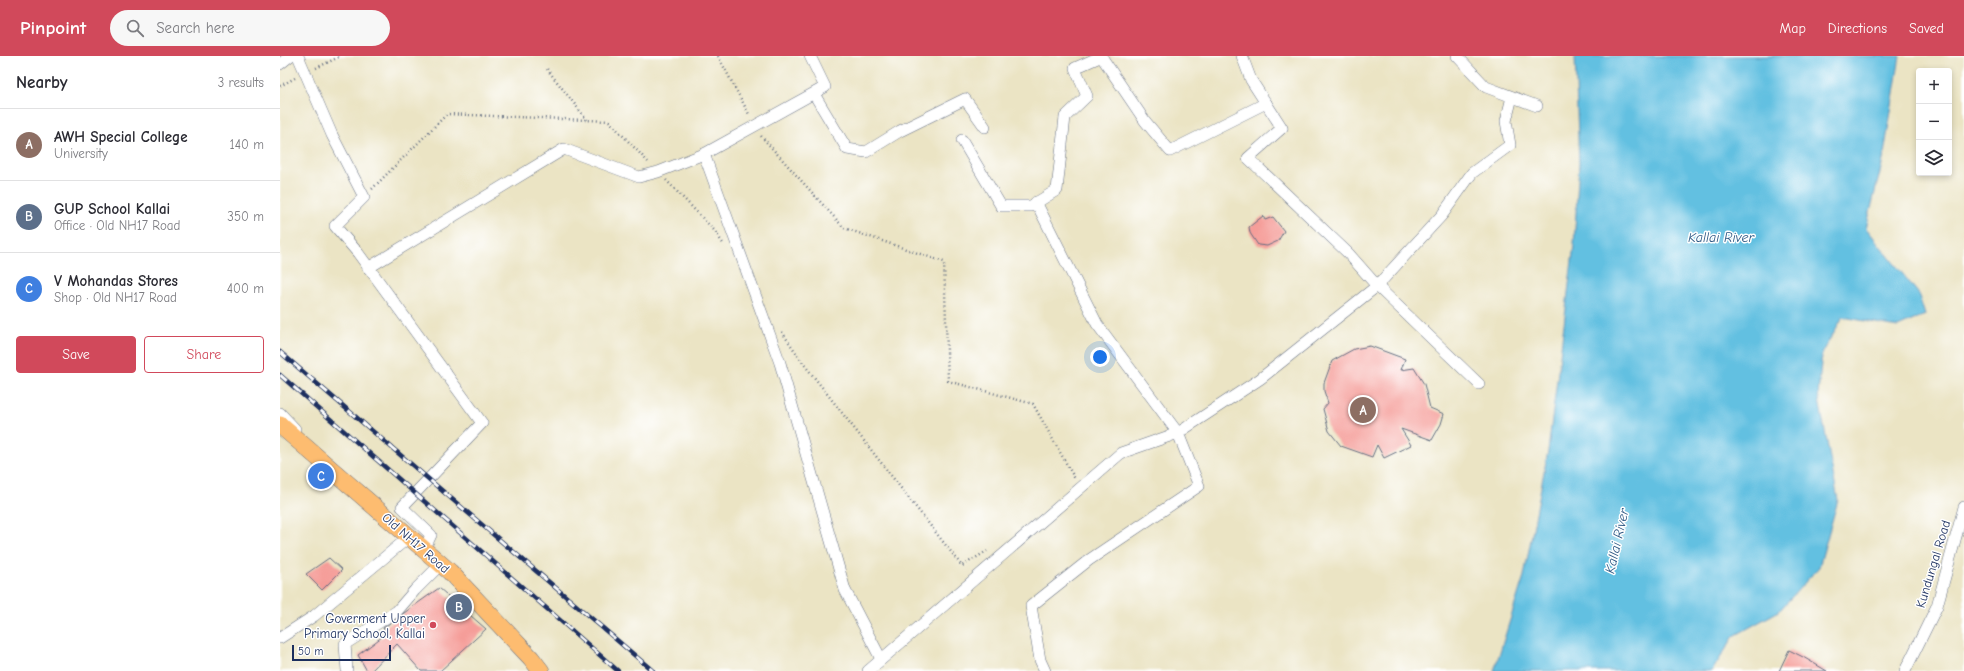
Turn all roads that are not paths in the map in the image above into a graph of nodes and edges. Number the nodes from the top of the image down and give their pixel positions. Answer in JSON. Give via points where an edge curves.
{"nodes":[{"id":1,"x":290,"y":56,"type":"edge"},
{"id":2,"x":298,"y":56,"type":"edge"},
{"id":3,"x":810,"y":56,"type":"edge"},
{"id":4,"x":1101,"y":56,"type":"edge"},
{"id":5,"x":1242,"y":56,"type":"edge"},
{"id":6,"x":1457,"y":56,"type":"edge"},
{"id":7,"x":280,"y":64,"type":"edge"},
{"id":8,"x":814,"y":94,"type":"junction"},
{"id":9,"x":1512,"y":97,"type":"junction"},
{"id":10,"x":1266,"y":103,"type":"junction"},
{"id":11,"x":1537,"y":106,"type":"dead end"},
{"id":12,"x":986,"y":127,"type":"dead end"},
{"id":13,"x":962,"y":140,"type":"dead end"},
{"id":14,"x":704,"y":154,"type":"junction"},
{"id":15,"x":1036,"y":202,"type":"junction"},
{"id":16,"x":368,"y":268,"type":"junction"},
{"id":17,"x":1377,"y":286,"type":"junction"},
{"id":18,"x":1479,"y":384,"type":"dead end"},
{"id":19,"x":280,"y":413,"type":"edge"},
{"id":20,"x":280,"y":425,"type":"edge"},
{"id":21,"x":280,"y":430,"type":"edge"},
{"id":22,"x":1178,"y":433,"type":"junction"},
{"id":23,"x":305,"y":447,"type":"junction"},
{"id":24,"x":1964,"y":507,"type":"edge"},
{"id":25,"x":1961,"y":528,"type":"edge"},
{"id":26,"x":409,"y":537,"type":"junction"},
{"id":27,"x":424,"y":550,"type":"junction"},
{"id":28,"x":441,"y":564,"type":"junction"},
{"id":29,"x":280,"y":638,"type":"edge"},
{"id":30,"x":881,"y":659,"type":"junction"},
{"id":31,"x":347,"y":671,"type":"edge"},
{"id":32,"x":541,"y":671,"type":"edge"},
{"id":33,"x":868,"y":671,"type":"edge"},
{"id":34,"x":1045,"y":671,"type":"edge"},
{"id":35,"x":1905,"y":671,"type":"edge"}],
"edges":[{"from":1,"to":7,"type":"street"},
{"from":2,"to":16,"type":"street","via":[[332,135],[364,197],[335,226]]},
{"from":3,"to":8,"type":"street","via":[[825,87]]},
{"from":4,"to":10,"type":"street","via":[[1145,121],[1170,151]]},
{"from":4,"to":15,"type":"street","via":[[1075,68],[1087,96],[1064,117],[1057,190]]},
{"from":5,"to":10,"type":"street","via":[[1251,80]]},
{"from":6,"to":9,"type":"street","via":[[1486,86]]},
{"from":8,"to":12,"type":"street","via":[[847,149],[866,152],[900,131],[965,99]]},
{"from":8,"to":14,"type":"street"},
{"from":9,"to":11,"type":"street"},
{"from":9,"to":17,"type":"street","via":[[1506,121],[1510,145],[1472,173],[1442,215]]},
{"from":10,"to":17,"type":"street","via":[[1282,128],[1248,158],[1348,253]]},
{"from":13,"to":15,"type":"street","via":[[1001,206],[1031,206]]},
{"from":14,"to":16,"type":"street","via":[[639,177],[564,149]]},
{"from":14,"to":30,"type":"street","via":[[780,363],[845,590]]},
{"from":15,"to":22,"type":"street","via":[[1097,324]]},
{"from":16,"to":27,"type":"street","via":[[482,423],[402,508],[432,535]]},
{"from":17,"to":18,"type":"street"},
{"from":17,"to":22,"type":"street","via":[[1260,379]]},
{"from":19,"to":23,"type":"street","via":[[298,432]]},
{"from":20,"to":23,"type":"main road","name":"Old NH17 Road"},
{"from":21,"to":23,"type":"street"},
{"from":22,"to":30,"type":"street","via":[[1120,453]]},
{"from":22,"to":34,"type":"street","via":[[1199,486],[1089,560],[1031,606],[1040,660]]},
{"from":23,"to":26,"type":"main road","name":"Old NH17 Road"},
{"from":24,"to":25,"type":"street","name":"Kundungal Road"},
{"from":25,"to":35,"type":"street","name":"Kundungal Road","via":[[1937,606]]},
{"from":26,"to":27,"type":"main road","name":"Old NH17 Road"},
{"from":26,"to":29,"type":"street","via":[[314,616]]},
{"from":27,"to":28,"type":"main road","name":"Old NH17 Road"},
{"from":28,"to":31,"type":"street","via":[[397,611],[345,644]]},
{"from":28,"to":32,"type":"main road","name":"Old NH17 Road","via":[[532,658]]},
{"from":30,"to":33,"type":"street"}]}
